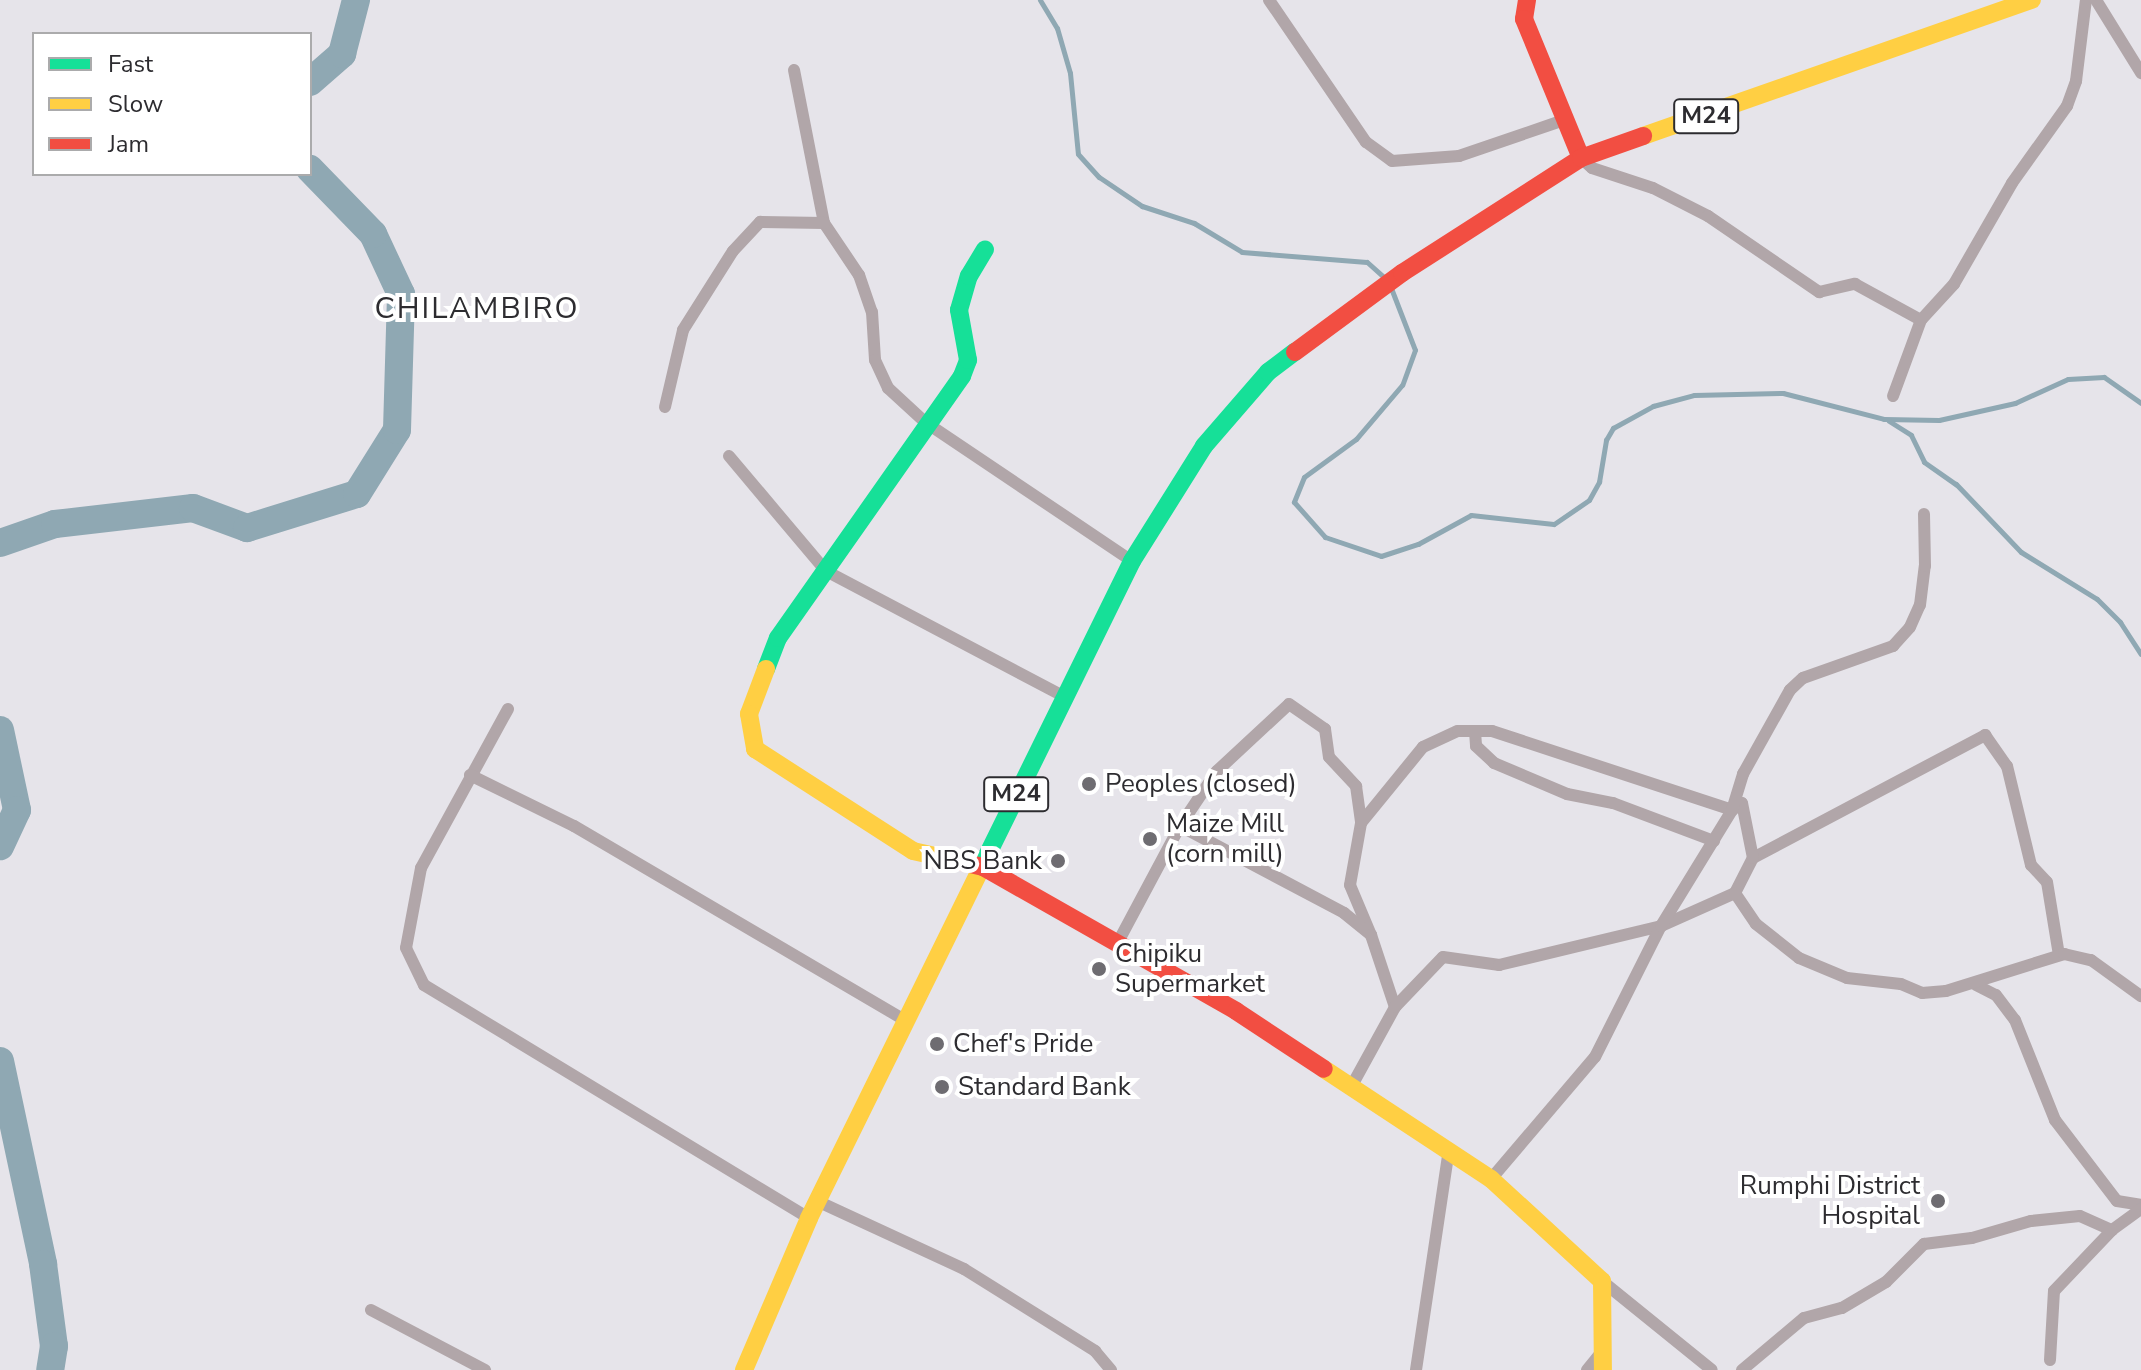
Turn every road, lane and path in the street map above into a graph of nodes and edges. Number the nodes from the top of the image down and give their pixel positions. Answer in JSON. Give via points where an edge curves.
{"nodes":[{"id":1,"x":1269,"y":0,"type":"edge"},
{"id":2,"x":1518,"y":0,"type":"edge"},
{"id":3,"x":2032,"y":0,"type":"edge"},
{"id":4,"x":2086,"y":0,"type":"edge"},
{"id":5,"x":2096,"y":0,"type":"edge"},
{"id":6,"x":1525,"y":9,"type":"edge"},
{"id":7,"x":794,"y":70,"type":"dead end"},
{"id":8,"x":2141,"y":73,"type":"edge"},
{"id":9,"x":1564,"y":120,"type":"junction"},
{"id":10,"x":1581,"y":158,"type":"junction"},
{"id":11,"x":824,"y":223,"type":"junction"},
{"id":12,"x":985,"y":249,"type":"dead end"},
{"id":13,"x":1921,"y":320,"type":"junction"},
{"id":14,"x":1893,"y":396,"type":"dead end"},
{"id":15,"x":665,"y":407,"type":"dead end"},
{"id":16,"x":925,"y":422,"type":"junction"},
{"id":17,"x":729,"y":456,"type":"dead end"},
{"id":18,"x":1924,"y":514,"type":"dead end"},
{"id":19,"x":1132,"y":561,"type":"junction"},
{"id":20,"x":826,"y":571,"type":"junction"},
{"id":21,"x":1063,"y":696,"type":"junction"},
{"id":22,"x":508,"y":709,"type":"dead end"},
{"id":23,"x":1475,"y":731,"type":"junction"},
{"id":24,"x":470,"y":775,"type":"junction"},
{"id":25,"x":1732,"y":810,"type":"junction"},
{"id":26,"x":1361,"y":823,"type":"junction"},
{"id":27,"x":1180,"y":826,"type":"junction"},
{"id":28,"x":1714,"y":841,"type":"junction"},
{"id":29,"x":1753,"y":858,"type":"junction"},
{"id":30,"x":983,"y":867,"type":"junction"},
{"id":31,"x":1735,"y":893,"type":"junction"},
{"id":32,"x":1661,"y":926,"type":"junction"},
{"id":33,"x":1371,"y":935,"type":"junction"},
{"id":34,"x":1117,"y":944,"type":"junction"},
{"id":35,"x":2059,"y":955,"type":"junction"},
{"id":36,"x":1976,"y":985,"type":"junction"},
{"id":37,"x":2139,"y":998,"type":"edge"},
{"id":38,"x":1395,"y":1007,"type":"junction"},
{"id":39,"x":905,"y":1020,"type":"junction"},
{"id":40,"x":1350,"y":1089,"type":"junction"},
{"id":41,"x":1449,"y":1149,"type":"junction"},
{"id":42,"x":1491,"y":1179,"type":"junction"},
{"id":43,"x":2141,"y":1207,"type":"edge"},
{"id":44,"x":813,"y":1209,"type":"junction"},
{"id":45,"x":2112,"y":1230,"type":"junction"},
{"id":46,"x":1602,"y":1281,"type":"junction"},
{"id":47,"x":371,"y":1310,"type":"dead end"},
{"id":48,"x":2050,"y":1360,"type":"dead end"},
{"id":49,"x":1602,"y":1361,"type":"edge"},
{"id":50,"x":485,"y":1370,"type":"edge"},
{"id":51,"x":744,"y":1370,"type":"edge"},
{"id":52,"x":1111,"y":1370,"type":"edge"},
{"id":53,"x":1416,"y":1370,"type":"edge"},
{"id":54,"x":1587,"y":1370,"type":"edge"},
{"id":55,"x":1712,"y":1370,"type":"edge"},
{"id":56,"x":1742,"y":1370,"type":"edge"}],
"edges":[{"from":1,"to":9,"type":"street","via":[[1366,142],[1392,161],[1459,156]]},
{"from":2,"to":6,"type":"street"},
{"from":3,"to":10,"type":"main road","number":"M24"},
{"from":4,"to":13,"type":"street","via":[[2076,81],[2067,106],[2012,183],[1954,284]]},
{"from":5,"to":8,"type":"street"},
{"from":6,"to":9,"type":"main road"},
{"from":7,"to":11,"type":"street"},
{"from":9,"to":10,"type":"main road"},
{"from":10,"to":13,"type":"street","via":[[1592,168],[1653,188],[1708,216],[1819,292],[1855,284]]},
{"from":10,"to":19,"type":"main road","number":"M24","via":[[1402,273],[1268,372],[1204,446]]},
{"from":11,"to":15,"type":"street","via":[[760,222],[733,251],[683,330]]},
{"from":11,"to":16,"type":"street","via":[[859,275],[872,312],[875,360],[888,388]]},
{"from":12,"to":16,"type":"main road","via":[[969,276],[959,310],[968,360]]},
{"from":13,"to":14,"type":"street"},
{"from":16,"to":19,"type":"street"},
{"from":16,"to":20,"type":"main road"},
{"from":17,"to":20,"type":"street"},
{"from":18,"to":25,"type":"street","via":[[1925,566],[1920,605],[1910,627],[1893,646],[1803,678],[1790,690],[1743,774]]},
{"from":19,"to":21,"type":"main road","number":"M24"},
{"from":20,"to":21,"type":"street"},
{"from":20,"to":30,"type":"main road","via":[[820,572],[778,638],[749,714],[755,749],[913,851]]},
{"from":21,"to":30,"type":"main road","number":"M24"},
{"from":22,"to":24,"type":"street"},
{"from":23,"to":25,"type":"street","via":[[1492,731]]},
{"from":23,"to":26,"type":"street","via":[[1458,731],[1423,747]]},
{"from":23,"to":28,"type":"street","via":[[1476,746],[1494,763],[1567,794],[1613,803]]},
{"from":24,"to":39,"type":"street","via":[[574,826]]},
{"from":24,"to":44,"type":"street","via":[[421,868],[409,913],[406,948],[424,985]]},
{"from":25,"to":28,"type":"street"},
{"from":25,"to":29,"type":"street","via":[[1742,803]]},
{"from":26,"to":27,"type":"street","via":[[1356,786],[1329,757],[1325,729],[1289,704],[1217,771]]},
{"from":26,"to":33,"type":"street","via":[[1350,885]]},
{"from":27,"to":33,"type":"street","via":[[1344,913]]},
{"from":27,"to":34,"type":"street"},
{"from":28,"to":32,"type":"street"},
{"from":29,"to":31,"type":"street"},
{"from":29,"to":35,"type":"street","via":[[1985,735],[2007,766],[2031,865],[2047,882]]},
{"from":30,"to":34,"type":"main road"},
{"from":30,"to":39,"type":"main road","number":"M24"},
{"from":31,"to":32,"type":"street"},
{"from":31,"to":36,"type":"street","via":[[1756,924],[1799,958],[1847,978],[1901,984],[1922,993]]},
{"from":32,"to":38,"type":"street","via":[[1499,965],[1443,957]]},
{"from":32,"to":42,"type":"street","via":[[1595,1057]]},
{"from":33,"to":38,"type":"street"},
{"from":34,"to":40,"type":"main road","via":[[1236,1011]]},
{"from":35,"to":36,"type":"street"},
{"from":35,"to":37,"type":"street","via":[[2091,960]]},
{"from":36,"to":43,"type":"street","via":[[1996,995],[2015,1020],[2055,1120],[2117,1201]]},
{"from":38,"to":40,"type":"street"},
{"from":39,"to":44,"type":"main road","number":"M24"},
{"from":40,"to":41,"type":"main road"},
{"from":41,"to":42,"type":"main road"},
{"from":41,"to":53,"type":"street"},
{"from":42,"to":46,"type":"main road"},
{"from":43,"to":45,"type":"street"},
{"from":44,"to":51,"type":"main road","number":"M24"},
{"from":44,"to":52,"type":"street","via":[[964,1269],[1095,1351]]},
{"from":45,"to":48,"type":"street","via":[[2054,1291]]},
{"from":45,"to":56,"type":"street","via":[[2080,1216],[1924,1244],[1886,1282],[1842,1308],[1804,1318]]},
{"from":46,"to":49,"type":"main road"},
{"from":46,"to":55,"type":"street"},
{"from":47,"to":50,"type":"street"},
{"from":49,"to":54,"type":"street"}]}
